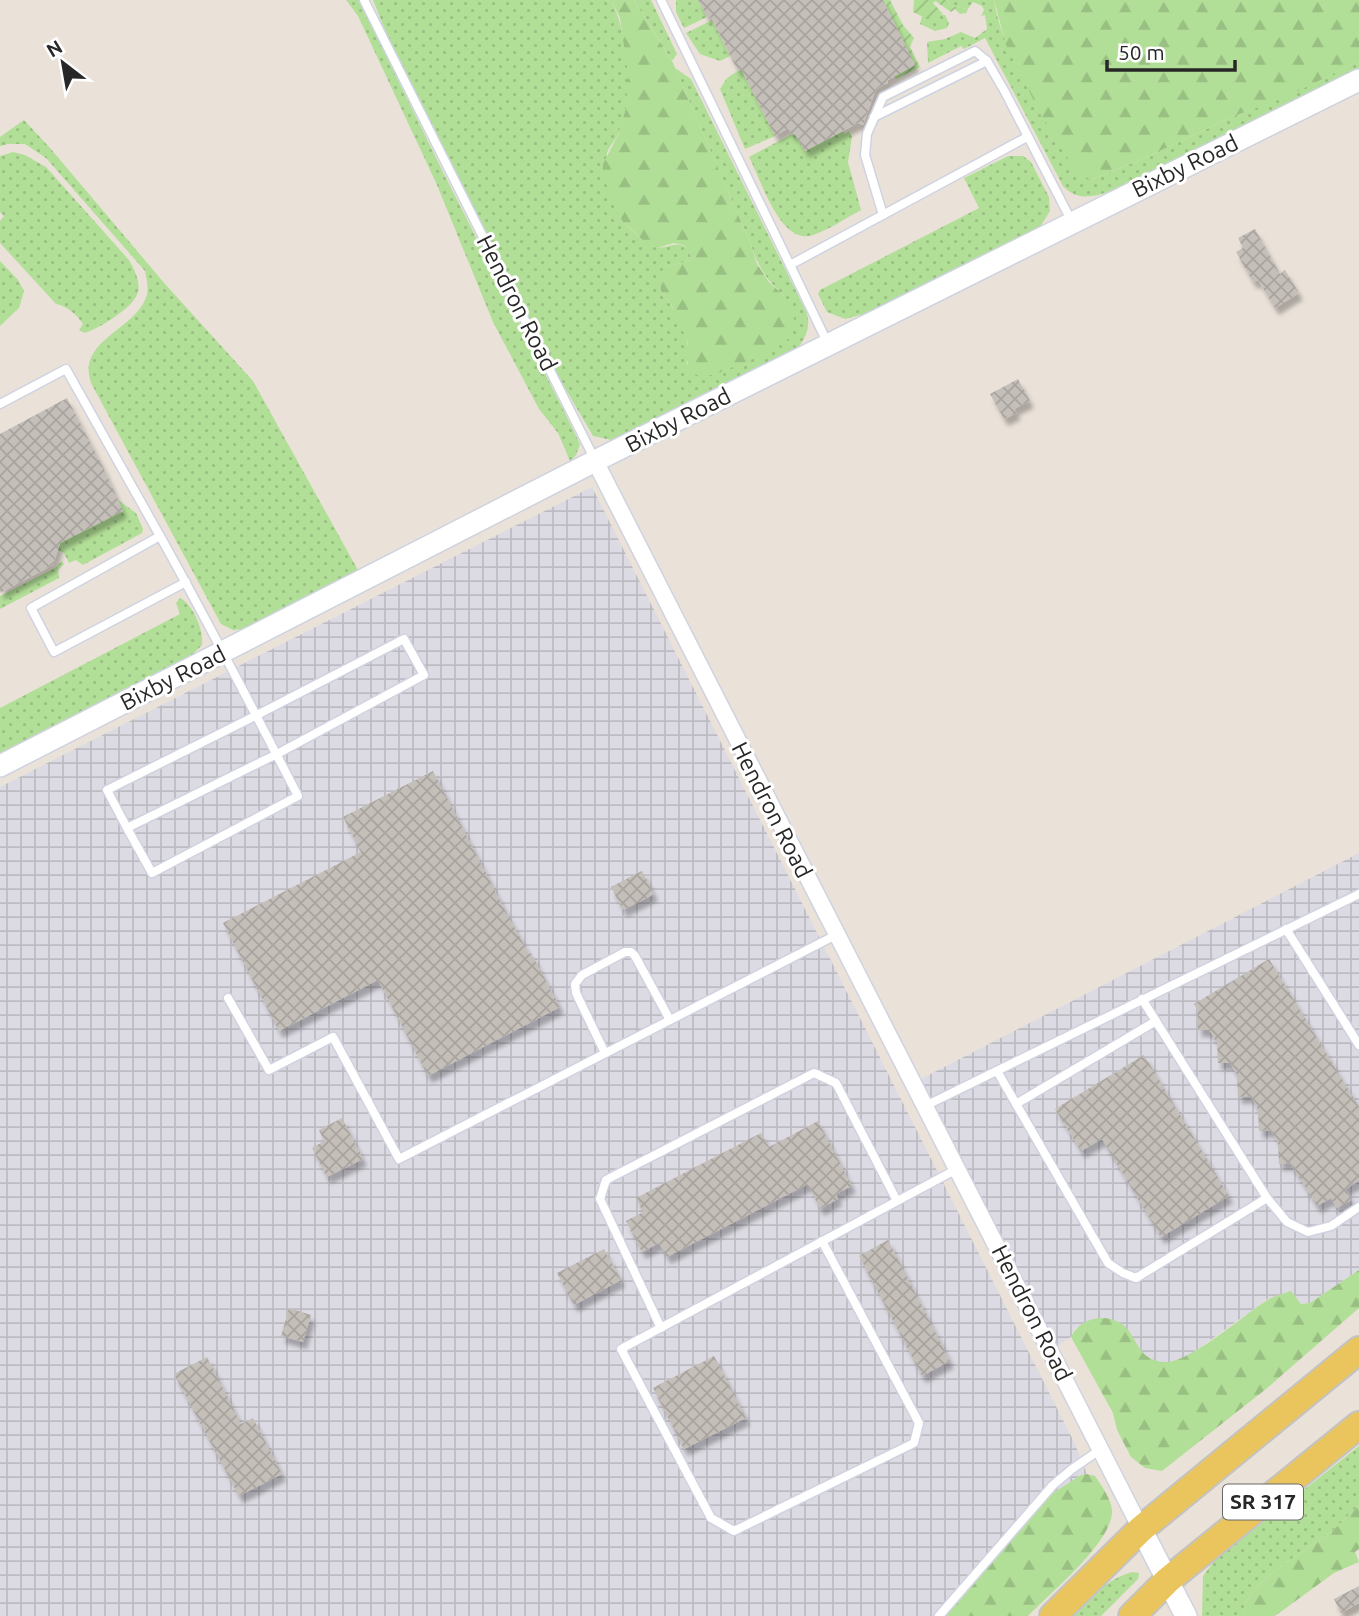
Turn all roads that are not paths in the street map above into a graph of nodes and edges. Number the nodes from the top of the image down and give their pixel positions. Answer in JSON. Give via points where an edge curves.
{"nodes":[{"id":1,"x":364,"y":0,"type":"edge"},
{"id":2,"x":661,"y":0,"type":"edge"},
{"id":3,"x":988,"y":61,"type":"junction"},
{"id":4,"x":1359,"y":80,"type":"edge"},
{"id":5,"x":874,"y":117,"type":"junction"},
{"id":6,"x":1027,"y":137,"type":"junction"},
{"id":7,"x":883,"y":215,"type":"junction"},
{"id":8,"x":1072,"y":222,"type":"junction"},
{"id":9,"x":790,"y":265,"type":"junction"},
{"id":10,"x":828,"y":344,"type":"junction"},
{"id":11,"x":0,"y":404,"type":"edge"},
{"id":12,"x":595,"y":461,"type":"junction"},
{"id":13,"x":160,"y":536,"type":"junction"},
{"id":14,"x":186,"y":582,"type":"junction"},
{"id":15,"x":224,"y":652,"type":"junction"},
{"id":16,"x":257,"y":715,"type":"junction"},
{"id":17,"x":277,"y":754,"type":"junction"},
{"id":18,"x":0,"y":766,"type":"edge"},
{"id":19,"x":127,"y":828,"type":"junction"},
{"id":20,"x":1359,"y":894,"type":"edge"},
{"id":21,"x":1286,"y":929,"type":"junction"},
{"id":22,"x":836,"y":934,"type":"junction"},
{"id":23,"x":228,"y":998,"type":"dead end"},
{"id":24,"x":1142,"y":999,"type":"junction"},
{"id":25,"x":670,"y":1020,"type":"junction"},
{"id":26,"x":1156,"y":1021,"type":"junction"},
{"id":27,"x":1359,"y":1045,"type":"edge"},
{"id":28,"x":606,"y":1053,"type":"junction"},
{"id":29,"x":997,"y":1071,"type":"junction"},
{"id":30,"x":1016,"y":1104,"type":"junction"},
{"id":31,"x":925,"y":1106,"type":"junction"},
{"id":32,"x":957,"y":1169,"type":"junction"},
{"id":33,"x":1267,"y":1198,"type":"junction"},
{"id":34,"x":897,"y":1201,"type":"junction"},
{"id":35,"x":1359,"y":1207,"type":"edge"},
{"id":36,"x":822,"y":1241,"type":"junction"},
{"id":37,"x":661,"y":1328,"type":"junction"},
{"id":38,"x":1359,"y":1350,"type":"edge"},
{"id":39,"x":1359,"y":1425,"type":"edge"},
{"id":40,"x":1101,"y":1449,"type":"junction"},
{"id":41,"x":1141,"y":1529,"type":"junction"},
{"id":42,"x":1168,"y":1580,"type":"junction"},
{"id":43,"x":939,"y":1616,"type":"edge"},
{"id":44,"x":1053,"y":1616,"type":"edge"},
{"id":45,"x":1132,"y":1616,"type":"edge"},
{"id":46,"x":1186,"y":1616,"type":"edge"}],
"edges":[{"from":1,"to":12,"type":"lane","name":"Hendron Road"},
{"from":2,"to":9,"type":"lane"},
{"from":3,"to":5,"type":"lane"},
{"from":3,"to":5,"type":"lane","via":[[975,51],[883,97]]},
{"from":3,"to":6,"type":"lane"},
{"from":4,"to":8,"type":"street","name":"Bixby Road"},
{"from":5,"to":7,"type":"lane","via":[[867,134],[866,162]]},
{"from":6,"to":7,"type":"lane"},
{"from":6,"to":8,"type":"lane"},
{"from":7,"to":9,"type":"lane"},
{"from":8,"to":10,"type":"street","name":"Bixby Road"},
{"from":9,"to":10,"type":"lane"},
{"from":10,"to":12,"type":"street","name":"Bixby Road"},
{"from":11,"to":13,"type":"lane","via":[[66,369]]},
{"from":12,"to":15,"type":"street","name":"Bixby Road"},
{"from":12,"to":22,"type":"street","name":"Hendron Road"},
{"from":13,"to":14,"type":"lane"},
{"from":13,"to":14,"type":"lane","via":[[31,608],[54,652]]},
{"from":14,"to":15,"type":"lane"},
{"from":15,"to":16,"type":"lane"},
{"from":15,"to":18,"type":"street","name":"Bixby Road"},
{"from":16,"to":17,"type":"lane"},
{"from":16,"to":17,"type":"lane","via":[[404,639],[424,676]]},
{"from":16,"to":19,"type":"lane","via":[[107,790]]},
{"from":17,"to":19,"type":"lane"},
{"from":17,"to":19,"type":"lane","via":[[298,796],[152,873]]},
{"from":20,"to":21,"type":"lane"},
{"from":21,"to":24,"type":"lane"},
{"from":21,"to":27,"type":"lane"},
{"from":22,"to":25,"type":"lane"},
{"from":22,"to":31,"type":"street","name":"Hendron Road"},
{"from":23,"to":28,"type":"lane","via":[[269,1070],[333,1037],[399,1159]]},
{"from":24,"to":26,"type":"lane"},
{"from":24,"to":29,"type":"lane"},
{"from":25,"to":28,"type":"lane"},
{"from":25,"to":28,"type":"lane","via":[[635,956],[625,952],[582,975],[575,984]]},
{"from":26,"to":30,"type":"lane"},
{"from":26,"to":33,"type":"lane"},
{"from":29,"to":30,"type":"lane"},
{"from":29,"to":31,"type":"lane"},
{"from":30,"to":33,"type":"lane","via":[[1108,1263],[1136,1278]]},
{"from":31,"to":32,"type":"street","name":"Hendron Road"},
{"from":32,"to":34,"type":"lane"},
{"from":32,"to":40,"type":"street","name":"Hendron Road"},
{"from":33,"to":35,"type":"lane","via":[[1287,1222],[1308,1233],[1331,1226]]},
{"from":34,"to":36,"type":"lane"},
{"from":34,"to":37,"type":"lane","via":[[836,1083],[814,1073],[606,1180],[600,1199]]},
{"from":36,"to":37,"type":"lane"},
{"from":36,"to":37,"type":"lane","via":[[919,1423],[914,1443],[734,1531],[711,1518],[621,1349]]},
{"from":38,"to":41,"type":"main road","number":"SR 317"},
{"from":39,"to":42,"type":"main road","number":"SR 317"},
{"from":40,"to":41,"type":"street","name":"Hendron Road"},
{"from":40,"to":43,"type":"lane","via":[[1053,1485]]},
{"from":41,"to":42,"type":"street","name":"Hendron Road"},
{"from":41,"to":44,"type":"main road","number":"SR 317"},
{"from":42,"to":45,"type":"main road","number":"SR 317"},
{"from":42,"to":46,"type":"street","name":"Hendron Road"}]}
